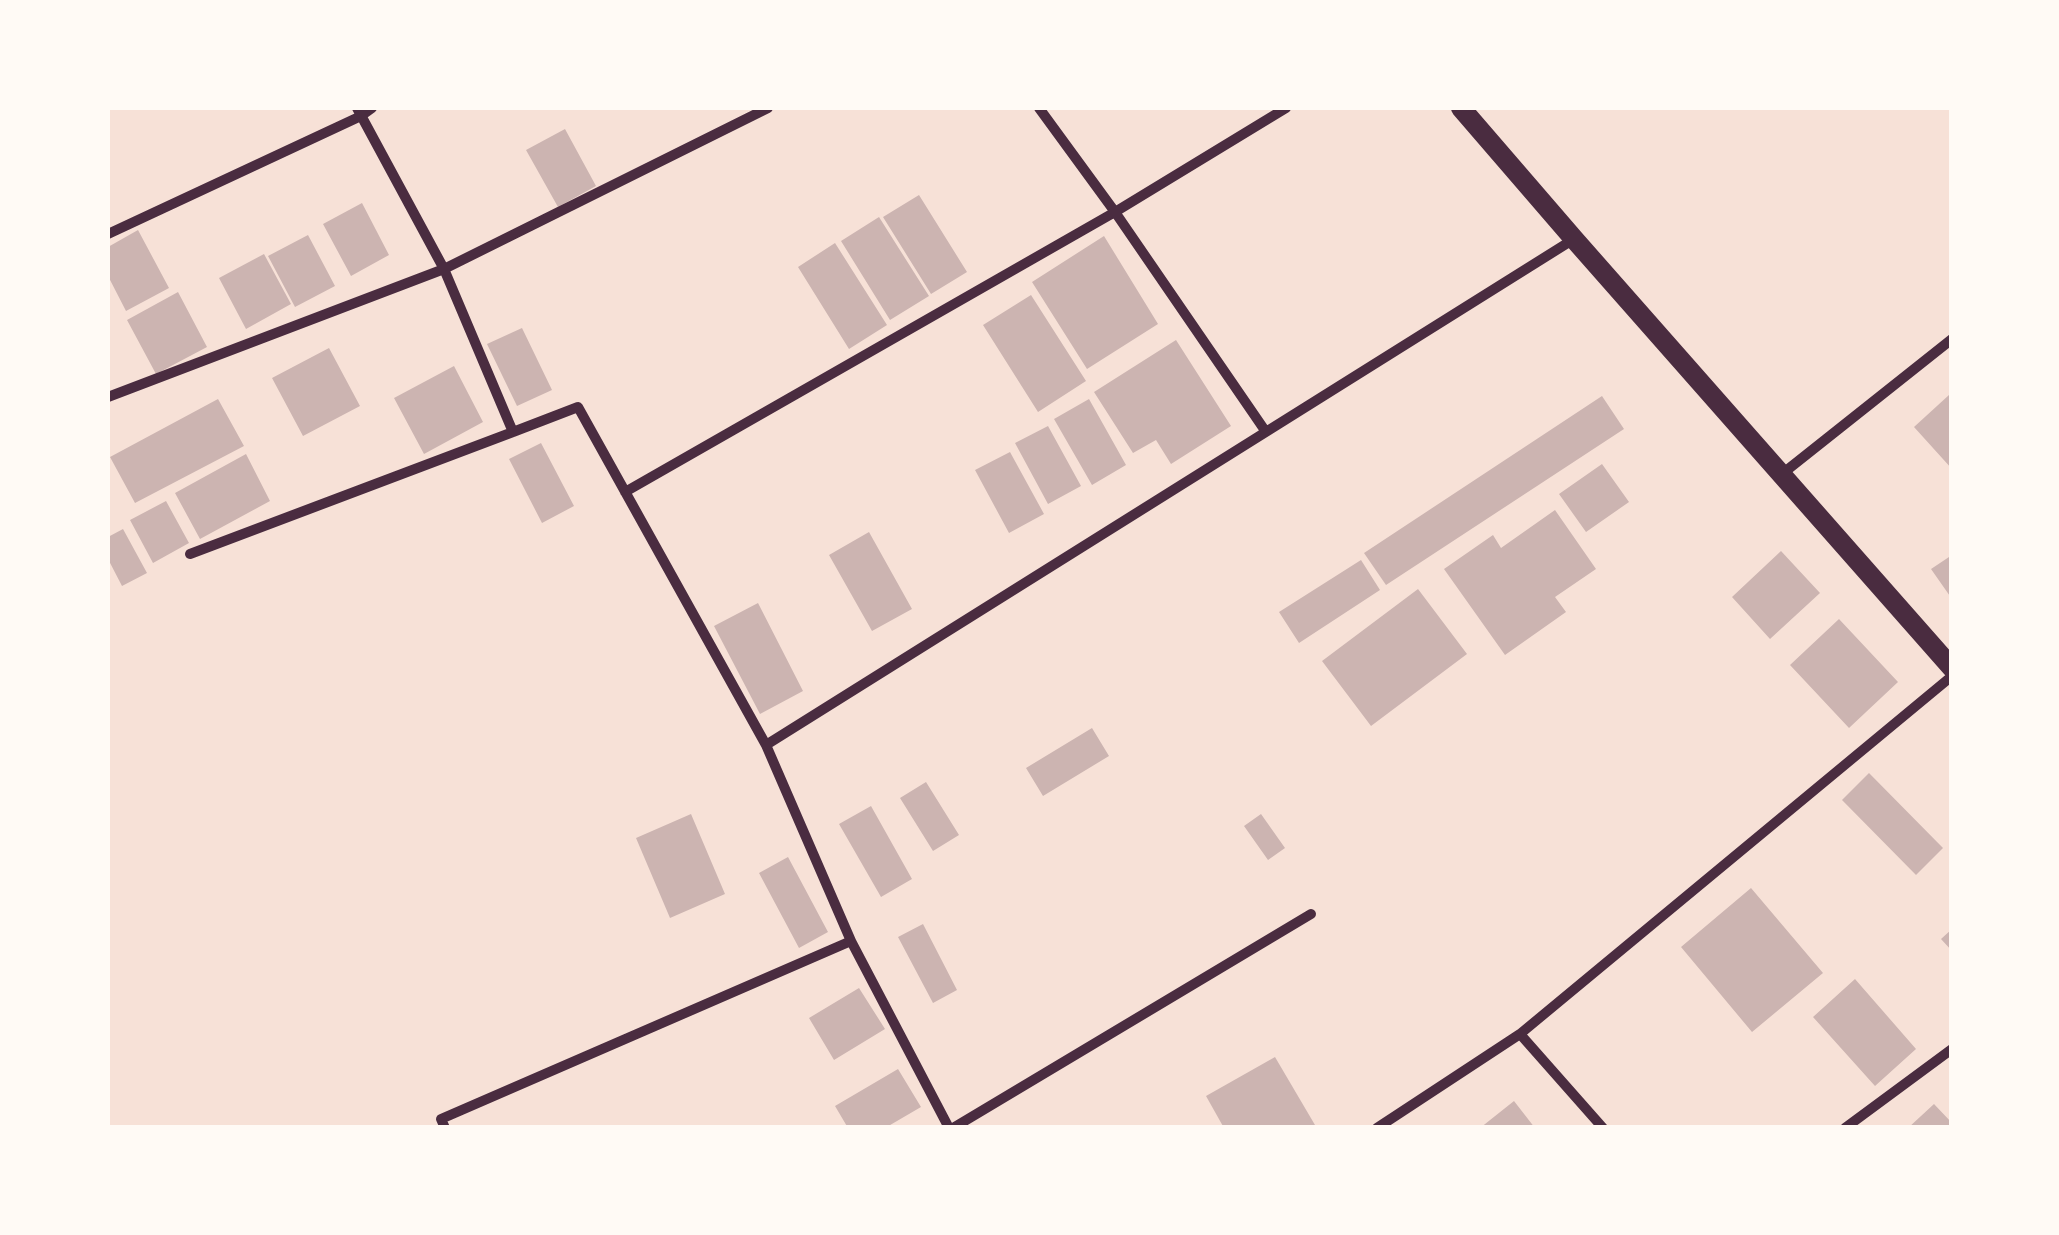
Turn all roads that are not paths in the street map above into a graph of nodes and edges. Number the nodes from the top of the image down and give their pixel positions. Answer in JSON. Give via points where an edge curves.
{"nodes":[{"id":1,"x":372,"y":108,"type":"edge"},
{"id":2,"x":768,"y":108,"type":"edge"},
{"id":3,"x":1039,"y":108,"type":"edge"},
{"id":4,"x":1286,"y":108,"type":"edge"},
{"id":5,"x":1461,"y":108,"type":"edge"},
{"id":6,"x":359,"y":112,"type":"edge"},
{"id":7,"x":1115,"y":212,"type":"junction"},
{"id":8,"x":108,"y":234,"type":"edge"},
{"id":9,"x":1574,"y":239,"type":"junction"},
{"id":10,"x":444,"y":268,"type":"junction"},
{"id":11,"x":1952,"y":339,"type":"edge"},
{"id":12,"x":108,"y":397,"type":"edge"},
{"id":13,"x":513,"y":432,"type":"junction"},
{"id":14,"x":1266,"y":432,"type":"junction"},
{"id":15,"x":1782,"y":475,"type":"junction"},
{"id":16,"x":626,"y":492,"type":"junction"},
{"id":17,"x":190,"y":554,"type":"dead end"},
{"id":18,"x":1952,"y":672,"type":"edge"},
{"id":19,"x":766,"y":746,"type":"junction"},
{"id":20,"x":1311,"y":914,"type":"dead end"},
{"id":21,"x":851,"y":941,"type":"junction"},
{"id":22,"x":1520,"y":1034,"type":"junction"},
{"id":23,"x":1952,"y":1049,"type":"edge"},
{"id":24,"x":445,"y":1128,"type":"edge"},
{"id":25,"x":951,"y":1128,"type":"edge"},
{"id":26,"x":1377,"y":1128,"type":"edge"},
{"id":27,"x":1603,"y":1128,"type":"edge"},
{"id":28,"x":1844,"y":1128,"type":"edge"}],
"edges":[{"from":1,"to":6,"type":"street"},
{"from":2,"to":10,"type":"street"},
{"from":3,"to":7,"type":"street"},
{"from":4,"to":7,"type":"street"},
{"from":5,"to":9,"type":"main road"},
{"from":6,"to":8,"type":"street"},
{"from":6,"to":10,"type":"street"},
{"from":7,"to":14,"type":"street"},
{"from":7,"to":16,"type":"street"},
{"from":9,"to":14,"type":"street"},
{"from":9,"to":15,"type":"main road"},
{"from":10,"to":12,"type":"street"},
{"from":10,"to":13,"type":"street"},
{"from":11,"to":15,"type":"street"},
{"from":13,"to":16,"type":"street","via":[[578,407]]},
{"from":13,"to":17,"type":"street"},
{"from":14,"to":19,"type":"street"},
{"from":15,"to":18,"type":"main road"},
{"from":16,"to":19,"type":"street"},
{"from":18,"to":22,"type":"street"},
{"from":19,"to":21,"type":"street"},
{"from":20,"to":25,"type":"street"},
{"from":21,"to":24,"type":"street","via":[[442,1119]]},
{"from":21,"to":25,"type":"street"},
{"from":22,"to":26,"type":"street"},
{"from":22,"to":27,"type":"street"},
{"from":23,"to":28,"type":"street"}]}
